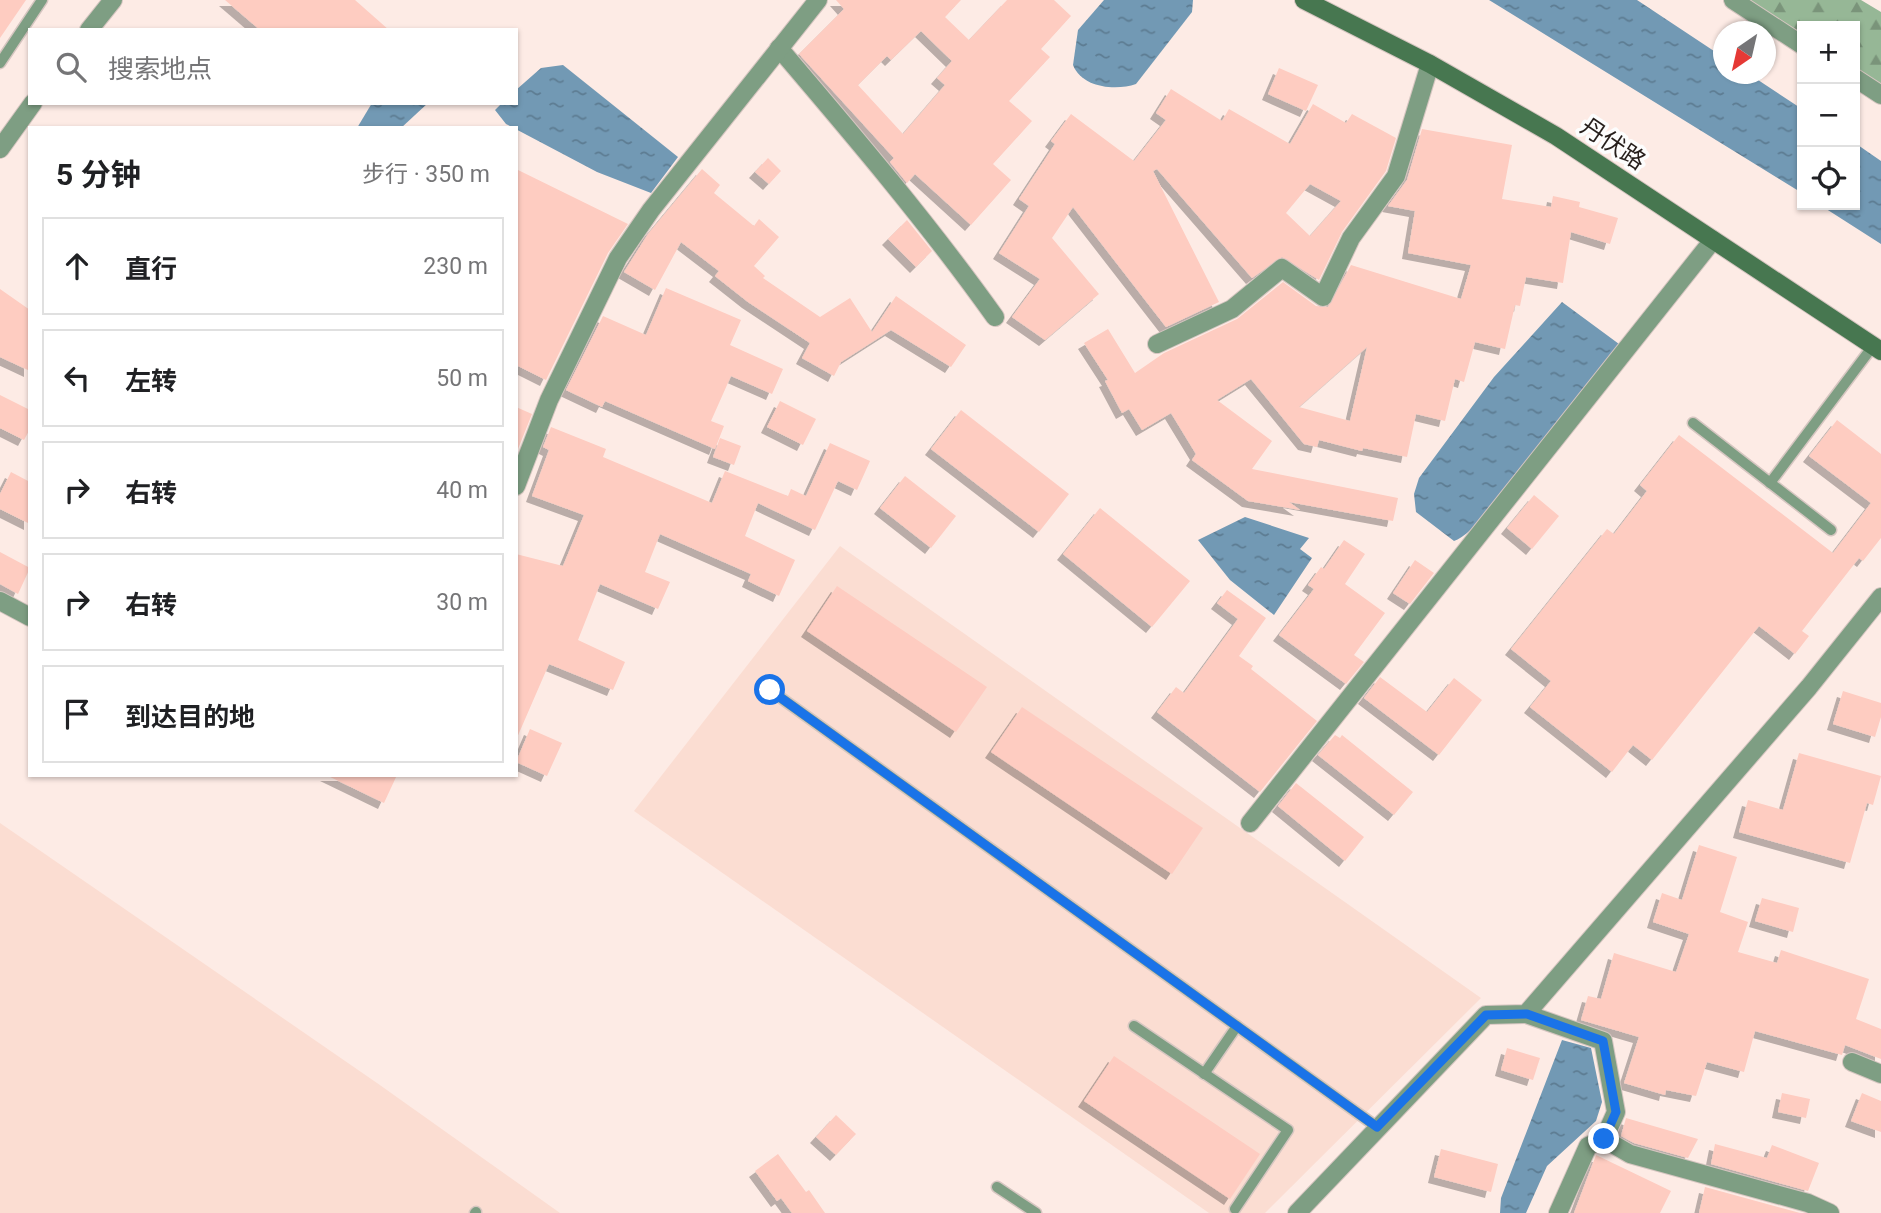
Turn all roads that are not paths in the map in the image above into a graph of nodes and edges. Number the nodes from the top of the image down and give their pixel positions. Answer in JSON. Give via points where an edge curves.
{"nodes":[{"id":1,"x":42,"y":0,"type":"edge"},
{"id":2,"x":113,"y":0,"type":"edge"},
{"id":3,"x":818,"y":0,"type":"edge"},
{"id":4,"x":1304,"y":0,"type":"edge"},
{"id":5,"x":1732,"y":0,"type":"edge"},
{"id":6,"x":91,"y":28,"type":"edge"},
{"id":7,"x":1797,"y":42,"type":"edge"},
{"id":8,"x":779,"y":48,"type":"junction"},
{"id":9,"x":0,"y":63,"type":"edge"},
{"id":10,"x":1430,"y":64,"type":"junction"},
{"id":11,"x":1860,"y":81,"type":"edge"},
{"id":12,"x":1881,"y":95,"type":"edge"},
{"id":13,"x":32,"y":105,"type":"edge"},
{"id":14,"x":0,"y":149,"type":"edge"},
{"id":15,"x":1713,"y":240,"type":"junction"},
{"id":16,"x":995,"y":317,"type":"dead end"},
{"id":17,"x":1157,"y":344,"type":"dead end"},
{"id":18,"x":1877,"y":349,"type":"edge"},
{"id":19,"x":1693,"y":423,"type":"dead end"},
{"id":20,"x":518,"y":481,"type":"edge"},
{"id":21,"x":1770,"y":483,"type":"junction"},
{"id":22,"x":1831,"y":530,"type":"dead end"},
{"id":23,"x":1881,"y":597,"type":"edge"},
{"id":24,"x":0,"y":601,"type":"edge"},
{"id":25,"x":28,"y":617,"type":"edge"},
{"id":26,"x":770,"y":690,"type":"dead end"},
{"id":27,"x":1250,"y":823,"type":"dead end"},
{"id":28,"x":1527,"y":1014,"type":"junction"},
{"id":29,"x":1134,"y":1026,"type":"dead end"},
{"id":30,"x":1237,"y":1026,"type":"junction"},
{"id":31,"x":1852,"y":1062,"type":"dead end"},
{"id":32,"x":1204,"y":1074,"type":"junction"},
{"id":33,"x":1881,"y":1074,"type":"edge"},
{"id":34,"x":1377,"y":1127,"type":"junction"},
{"id":35,"x":1604,"y":1139,"type":"junction"},
{"id":36,"x":997,"y":1186,"type":"dead end"},
{"id":37,"x":1235,"y":1209,"type":"dead end"},
{"id":38,"x":1037,"y":1213,"type":"edge"},
{"id":39,"x":1297,"y":1213,"type":"edge"},
{"id":40,"x":1558,"y":1213,"type":"edge"},
{"id":41,"x":1830,"y":1213,"type":"edge"}],
"edges":[{"from":1,"to":9,"type":"lane"},
{"from":2,"to":6,"type":"street"},
{"from":3,"to":8,"type":"street"},
{"from":4,"to":10,"type":"main road","name":"丹伏路"},
{"from":5,"to":7,"type":"street"},
{"from":8,"to":16,"type":"street","via":[[869,153]]},
{"from":8,"to":20,"type":"street","via":[[618,258],[549,400]]},
{"from":10,"to":15,"type":"main road","name":"丹伏路","via":[[1556,136]]},
{"from":10,"to":17,"type":"street","via":[[1396,176],[1350,239],[1323,297],[1282,268],[1232,309]]},
{"from":11,"to":12,"type":"street"},
{"from":13,"to":14,"type":"street"},
{"from":15,"to":18,"type":"main road","name":"丹伏路"},
{"from":15,"to":27,"type":"street"},
{"from":18,"to":21,"type":"lane"},
{"from":19,"to":21,"type":"lane"},
{"from":21,"to":22,"type":"lane"},
{"from":23,"to":28,"type":"street"},
{"from":24,"to":25,"type":"street"},
{"from":26,"to":30,"type":"lane"},
{"from":28,"to":34,"type":"street","via":[[1486,1015]]},
{"from":28,"to":35,"type":"street","via":[[1603,1041],[1616,1112]]},
{"from":29,"to":32,"type":"lane"},
{"from":30,"to":32,"type":"lane"},
{"from":30,"to":34,"type":"lane"},
{"from":31,"to":33,"type":"street"},
{"from":32,"to":37,"type":"lane","via":[[1288,1130]]},
{"from":34,"to":39,"type":"street"},
{"from":35,"to":40,"type":"street","via":[[1588,1146]]},
{"from":35,"to":41,"type":"street","via":[[1630,1154]]},
{"from":36,"to":38,"type":"lane"}]}
